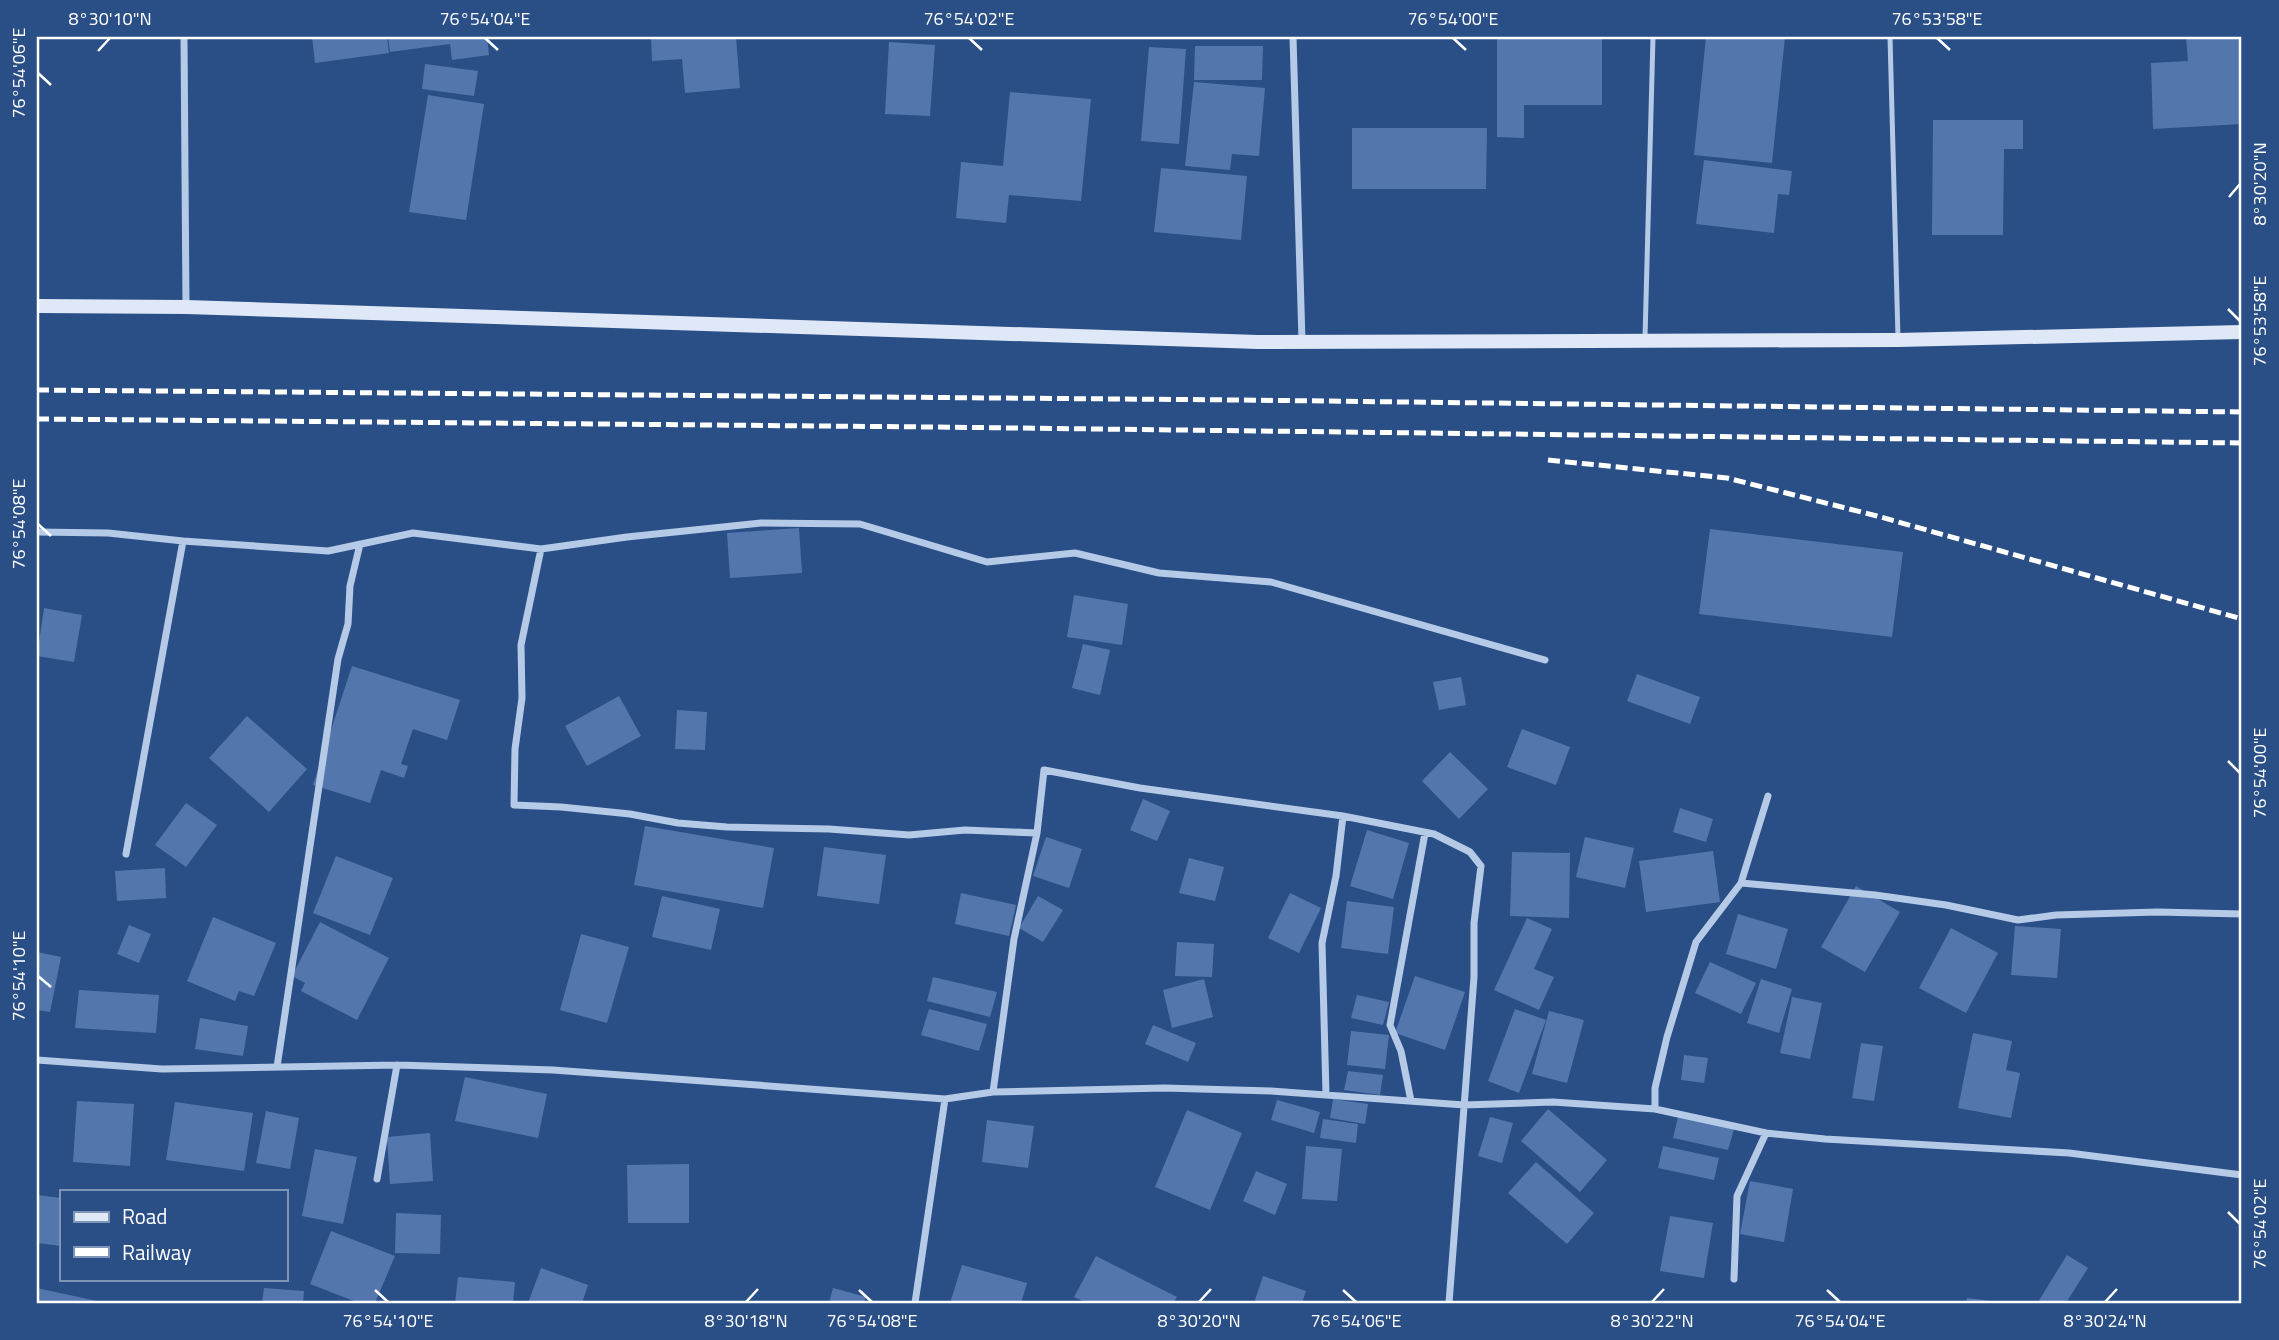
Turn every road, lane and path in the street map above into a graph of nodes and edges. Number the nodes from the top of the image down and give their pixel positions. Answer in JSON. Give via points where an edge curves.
{"nodes":[{"id":1,"x":184,"y":37,"type":"edge"},
{"id":2,"x":1293,"y":37,"type":"edge"},
{"id":3,"x":1653,"y":37,"type":"edge"},
{"id":4,"x":1890,"y":37,"type":"edge"},
{"id":5,"x":37,"y":306,"type":"edge"},
{"id":6,"x":186,"y":307,"type":"junction"},
{"id":7,"x":2242,"y":332,"type":"edge"},
{"id":8,"x":1898,"y":340,"type":"junction"},
{"id":9,"x":1301,"y":341,"type":"junction"},
{"id":10,"x":1645,"y":341,"type":"junction"},
{"id":11,"x":37,"y":532,"type":"edge"},
{"id":12,"x":183,"y":541,"type":"junction"},
{"id":13,"x":360,"y":544,"type":"junction"},
{"id":14,"x":541,"y":550,"type":"junction"},
{"id":15,"x":1545,"y":660,"type":"dead end"},
{"id":16,"x":1768,"y":796,"type":"dead end"},
{"id":17,"x":1343,"y":816,"type":"junction"},
{"id":18,"x":1037,"y":833,"type":"junction"},
{"id":19,"x":1425,"y":833,"type":"junction"},
{"id":20,"x":126,"y":854,"type":"dead end"},
{"id":21,"x":1741,"y":883,"type":"junction"},
{"id":22,"x":2242,"y":914,"type":"edge"},
{"id":23,"x":37,"y":1060,"type":"edge"},
{"id":24,"x":397,"y":1065,"type":"junction"},
{"id":25,"x":277,"y":1067,"type":"junction"},
{"id":26,"x":993,"y":1092,"type":"junction"},
{"id":27,"x":1326,"y":1094,"type":"junction"},
{"id":28,"x":945,"y":1099,"type":"junction"},
{"id":29,"x":1411,"y":1101,"type":"junction"},
{"id":30,"x":1464,"y":1105,"type":"junction"},
{"id":31,"x":1655,"y":1109,"type":"junction"},
{"id":32,"x":1766,"y":1133,"type":"junction"},
{"id":33,"x":2242,"y":1175,"type":"edge"},
{"id":34,"x":377,"y":1179,"type":"dead end"},
{"id":35,"x":1734,"y":1279,"type":"dead end"},
{"id":36,"x":915,"y":1303,"type":"edge"},
{"id":37,"x":1449,"y":1303,"type":"edge"}],
"edges":[{"from":1,"to":6,"type":"street"},
{"from":2,"to":9,"type":"street"},
{"from":3,"to":10,"type":"lane"},
{"from":4,"to":8,"type":"lane"},
{"from":5,"to":6,"type":"main road"},
{"from":6,"to":9,"type":"main road"},
{"from":7,"to":8,"type":"main road"},
{"from":8,"to":10,"type":"main road"},
{"from":9,"to":10,"type":"main road"},
{"from":11,"to":12,"type":"street"},
{"from":12,"to":13,"type":"street","via":[[328,551]]},
{"from":12,"to":20,"type":"street"},
{"from":13,"to":14,"type":"street","via":[[413,533]]},
{"from":13,"to":25,"type":"street","via":[[338,659]]},
{"from":14,"to":15,"type":"street","via":[[761,523],[860,524],[987,562],[1075,553],[1159,573],[1271,582]]},
{"from":14,"to":18,"type":"street","via":[[521,645],[514,805],[727,827],[909,835],[965,830]]},
{"from":16,"to":21,"type":"street"},
{"from":17,"to":18,"type":"street","via":[[1044,770]]},
{"from":17,"to":19,"type":"street"},
{"from":17,"to":27,"type":"street","via":[[1322,943]]},
{"from":18,"to":26,"type":"street","via":[[1014,939]]},
{"from":19,"to":29,"type":"street","via":[[1390,1025],[1401,1051]]},
{"from":19,"to":30,"type":"street","via":[[1470,852],[1481,866]]},
{"from":21,"to":22,"type":"street","via":[[1910,900],[2018,920],[2157,912]]},
{"from":21,"to":31,"type":"street","via":[[1696,942],[1667,1037]]},
{"from":23,"to":25,"type":"street","via":[[162,1069]]},
{"from":24,"to":25,"type":"street"},
{"from":24,"to":28,"type":"street","via":[[553,1070]]},
{"from":24,"to":34,"type":"street"},
{"from":26,"to":27,"type":"street","via":[[1164,1088]]},
{"from":26,"to":28,"type":"street"},
{"from":27,"to":29,"type":"street"},
{"from":28,"to":36,"type":"street"},
{"from":29,"to":30,"type":"street"},
{"from":30,"to":31,"type":"street","via":[[1553,1102]]},
{"from":30,"to":37,"type":"street"},
{"from":31,"to":32,"type":"street"},
{"from":32,"to":33,"type":"street","via":[[2069,1153]]},
{"from":32,"to":35,"type":"street","via":[[1737,1196]]}]}
